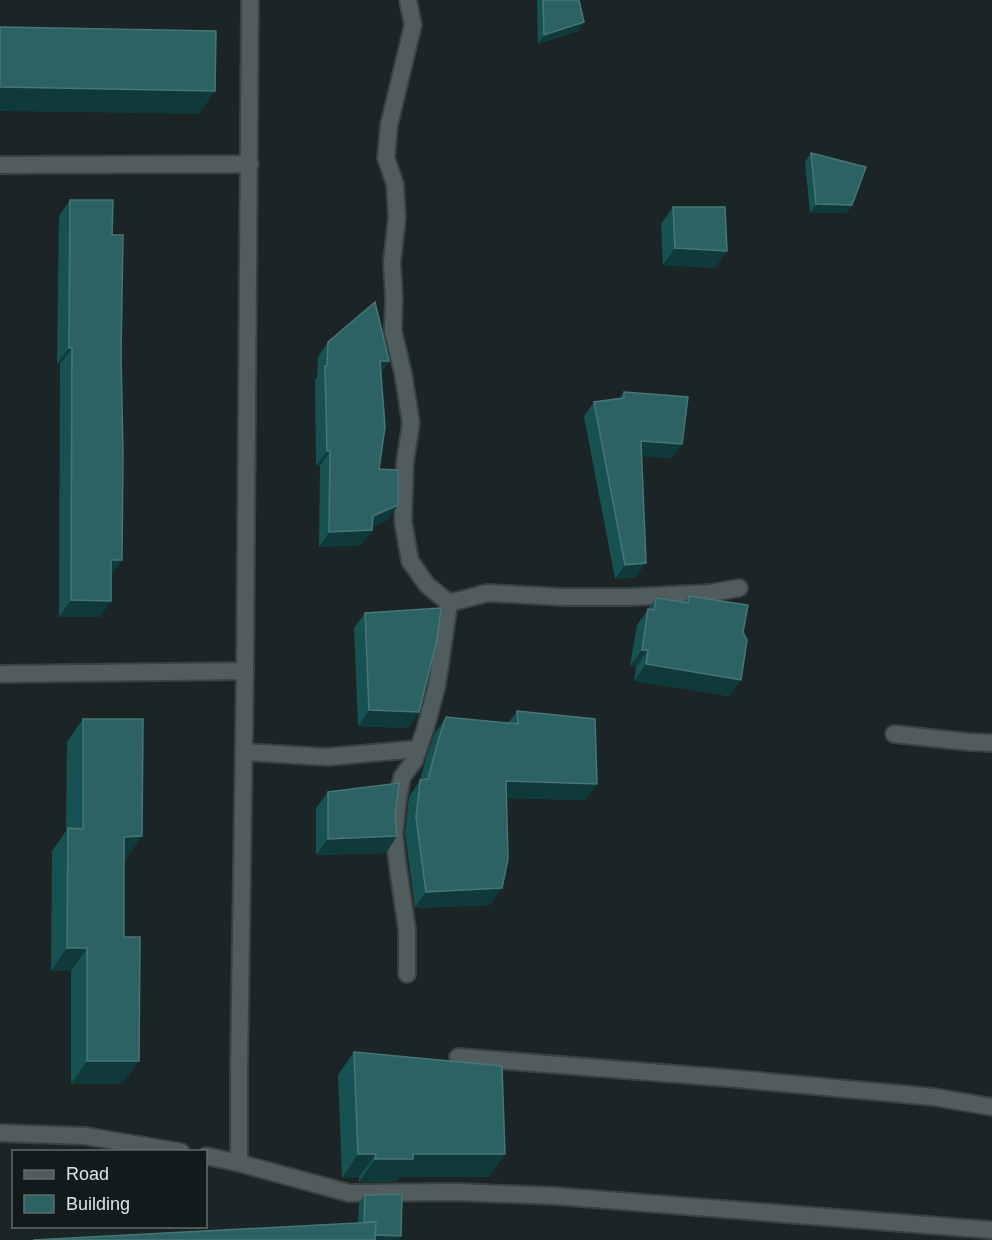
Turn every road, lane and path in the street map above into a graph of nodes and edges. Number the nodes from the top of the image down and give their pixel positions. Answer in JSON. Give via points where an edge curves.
{"nodes":[{"id":1,"x":250,"y":0,"type":"edge"},
{"id":2,"x":408,"y":0,"type":"edge"},
{"id":3,"x":250,"y":164,"type":"junction"},
{"id":4,"x":0,"y":165,"type":"edge"},
{"id":5,"x":739,"y":588,"type":"dead end"},
{"id":6,"x":449,"y":603,"type":"junction"},
{"id":7,"x":245,"y":670,"type":"junction"},
{"id":8,"x":0,"y":674,"type":"edge"},
{"id":9,"x":894,"y":734,"type":"dead end"},
{"id":10,"x":992,"y":743,"type":"edge"},
{"id":11,"x":417,"y":749,"type":"junction"},
{"id":12,"x":244,"y":753,"type":"junction"},
{"id":13,"x":407,"y":974,"type":"dead end"},
{"id":14,"x":458,"y":1057,"type":"dead end"},
{"id":15,"x":992,"y":1107,"type":"edge"},
{"id":16,"x":0,"y":1133,"type":"edge"},
{"id":17,"x":169,"y":1150,"type":"edge"},
{"id":18,"x":207,"y":1156,"type":"edge"},
{"id":19,"x":239,"y":1163,"type":"junction"},
{"id":20,"x":992,"y":1230,"type":"edge"}],
"edges":[{"from":1,"to":3,"type":"street"},
{"from":2,"to":6,"type":"street","via":[[413,25],[389,125],[386,158],[395,184],[397,218],[392,262],[393,331],[411,423],[403,521],[410,561],[427,585]]},
{"from":3,"to":4,"type":"street"},
{"from":3,"to":7,"type":"street"},
{"from":5,"to":6,"type":"street","via":[[631,597],[488,593]]},
{"from":6,"to":11,"type":"street","via":[[437,685]]},
{"from":7,"to":8,"type":"street"},
{"from":7,"to":12,"type":"street"},
{"from":9,"to":10,"type":"street"},
{"from":11,"to":12,"type":"street","via":[[327,757]]},
{"from":11,"to":13,"type":"street","via":[[414,761],[402,777],[394,832],[407,929]]},
{"from":12,"to":19,"type":"street"},
{"from":14,"to":15,"type":"street","via":[[934,1097]]},
{"from":16,"to":17,"type":"street","via":[[86,1136]]},
{"from":18,"to":19,"type":"street"},
{"from":19,"to":20,"type":"street","via":[[349,1193],[555,1196]]}]}
